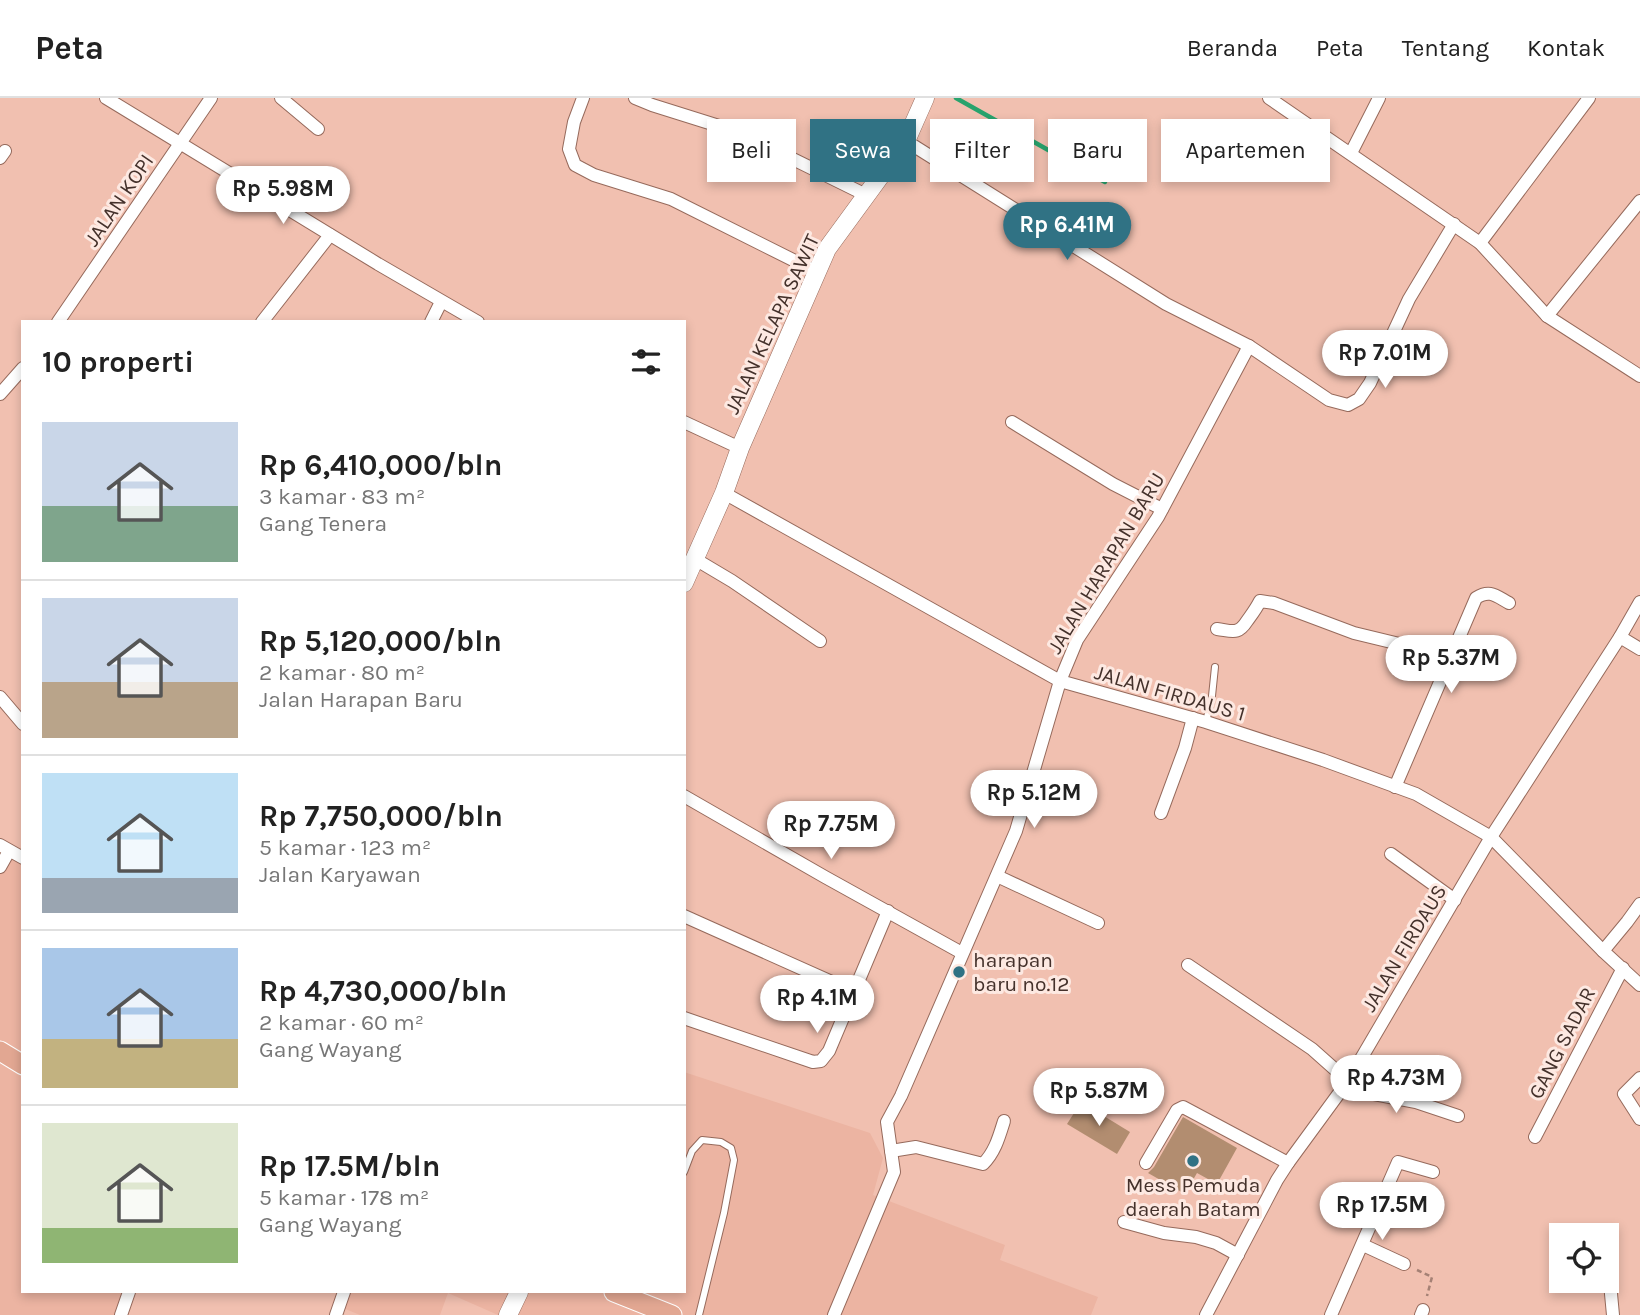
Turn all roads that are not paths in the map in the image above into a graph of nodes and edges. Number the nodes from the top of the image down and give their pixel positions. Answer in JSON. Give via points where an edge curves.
{"nodes":[{"id":1,"x":106,"y":98,"type":"edge"},
{"id":2,"x":211,"y":98,"type":"edge"},
{"id":3,"x":281,"y":98,"type":"edge"},
{"id":4,"x":583,"y":98,"type":"edge"},
{"id":5,"x":635,"y":98,"type":"edge"},
{"id":6,"x":925,"y":98,"type":"edge"},
{"id":7,"x":1269,"y":98,"type":"edge"},
{"id":8,"x":1379,"y":98,"type":"edge"},
{"id":9,"x":1589,"y":98,"type":"edge"},
{"id":10,"x":916,"y":119,"type":"edge"},
{"id":11,"x":318,"y":129,"type":"dead end"},
{"id":12,"x":181,"y":143,"type":"junction"},
{"id":13,"x":916,"y":147,"type":"edge"},
{"id":14,"x":1351,"y":153,"type":"junction"},
{"id":15,"x":876,"y":182,"type":"edge"},
{"id":16,"x":866,"y":195,"type":"junction"},
{"id":17,"x":1640,"y":201,"type":"edge"},
{"id":18,"x":1454,"y":224,"type":"junction"},
{"id":19,"x":330,"y":235,"type":"junction"},
{"id":20,"x":1480,"y":243,"type":"junction"},
{"id":21,"x":817,"y":272,"type":"junction"},
{"id":22,"x":440,"y":302,"type":"junction"},
{"id":23,"x":1547,"y":316,"type":"junction"},
{"id":24,"x":59,"y":320,"type":"edge"},
{"id":25,"x":264,"y":320,"type":"edge"},
{"id":26,"x":432,"y":320,"type":"edge"},
{"id":27,"x":474,"y":320,"type":"edge"},
{"id":28,"x":1249,"y":346,"type":"junction"},
{"id":29,"x":21,"y":370,"type":"edge"},
{"id":30,"x":1640,"y":376,"type":"edge"},
{"id":31,"x":0,"y":394,"type":"edge"},
{"id":32,"x":1012,"y":422,"type":"dead end"},
{"id":33,"x":686,"y":423,"type":"edge"},
{"id":34,"x":740,"y":448,"type":"junction"},
{"id":35,"x":724,"y":493,"type":"junction"},
{"id":36,"x":1162,"y":509,"type":"junction"},
{"id":37,"x":695,"y":559,"type":"junction"},
{"id":38,"x":686,"y":579,"type":"edge"},
{"id":39,"x":1509,"y":603,"type":"dead end"},
{"id":40,"x":1640,"y":603,"type":"edge"},
{"id":41,"x":1217,"y":629,"type":"dead end"},
{"id":42,"x":1620,"y":637,"type":"junction"},
{"id":43,"x":820,"y":641,"type":"dead end"},
{"id":44,"x":1640,"y":649,"type":"edge"},
{"id":45,"x":1450,"y":656,"type":"junction"},
{"id":46,"x":1215,"y":667,"type":"dead end"},
{"id":47,"x":1059,"y":681,"type":"junction"},
{"id":48,"x":0,"y":697,"type":"edge"},
{"id":49,"x":1200,"y":720,"type":"junction"},
{"id":50,"x":21,"y":722,"type":"edge"},
{"id":51,"x":1395,"y":787,"type":"junction"},
{"id":52,"x":686,"y":797,"type":"edge"},
{"id":53,"x":1161,"y":813,"type":"dead end"},
{"id":54,"x":1491,"y":837,"type":"junction"},
{"id":55,"x":5,"y":848,"type":"edge"},
{"id":56,"x":1391,"y":854,"type":"dead end"},
{"id":57,"x":21,"y":857,"type":"edge"},
{"id":58,"x":0,"y":867,"type":"edge"},
{"id":59,"x":997,"y":876,"type":"junction"},
{"id":60,"x":1455,"y":900,"type":"junction"},
{"id":61,"x":1640,"y":904,"type":"edge"},
{"id":62,"x":888,"y":911,"type":"junction"},
{"id":63,"x":686,"y":917,"type":"edge"},
{"id":64,"x":1098,"y":923,"type":"dead end"},
{"id":65,"x":1603,"y":951,"type":"junction"},
{"id":66,"x":962,"y":953,"type":"junction"},
{"id":67,"x":1188,"y":965,"type":"dead end"},
{"id":68,"x":1623,"y":968,"type":"junction"},
{"id":69,"x":1640,"y":985,"type":"edge"},
{"id":70,"x":853,"y":992,"type":"junction"},
{"id":71,"x":686,"y":1019,"type":"edge"},
{"id":72,"x":0,"y":1051,"type":"edge"},
{"id":73,"x":21,"y":1064,"type":"edge"},
{"id":74,"x":1640,"y":1078,"type":"edge"},
{"id":75,"x":1348,"y":1081,"type":"junction"},
{"id":76,"x":1458,"y":1116,"type":"dead end"},
{"id":77,"x":1640,"y":1119,"type":"edge"},
{"id":78,"x":1004,"y":1121,"type":"dead end"},
{"id":79,"x":1535,"y":1137,"type":"dead end"},
{"id":80,"x":891,"y":1151,"type":"junction"},
{"id":81,"x":1146,"y":1163,"type":"dead end"},
{"id":82,"x":1288,"y":1163,"type":"junction"},
{"id":83,"x":686,"y":1167,"type":"edge"},
{"id":84,"x":1433,"y":1172,"type":"dead end"},
{"id":85,"x":1124,"y":1222,"type":"dead end"},
{"id":86,"x":1363,"y":1245,"type":"junction"},
{"id":87,"x":1238,"y":1255,"type":"junction"},
{"id":88,"x":1404,"y":1265,"type":"road end"},
{"id":89,"x":129,"y":1293,"type":"edge"},
{"id":90,"x":344,"y":1293,"type":"edge"},
{"id":91,"x":519,"y":1293,"type":"edge"},
{"id":92,"x":620,"y":1293,"type":"edge"},
{"id":93,"x":1611,"y":1293,"type":"edge"},
{"id":94,"x":638,"y":1296,"type":"edge"},
{"id":95,"x":121,"y":1315,"type":"edge"},
{"id":96,"x":336,"y":1315,"type":"edge"},
{"id":97,"x":508,"y":1315,"type":"edge"},
{"id":98,"x":672,"y":1315,"type":"edge"},
{"id":99,"x":699,"y":1315,"type":"edge"},
{"id":100,"x":834,"y":1315,"type":"edge"},
{"id":101,"x":1206,"y":1315,"type":"edge"},
{"id":102,"x":1331,"y":1315,"type":"edge"},
{"id":103,"x":1613,"y":1315,"type":"edge"}],
"edges":[{"from":1,"to":12,"type":"street"},
{"from":2,"to":12,"type":"street","name":"JALAN KOPI"},
{"from":3,"to":11,"type":"street"},
{"from":4,"to":21,"type":"street","via":[[569,149],[575,165],[671,199]]},
{"from":5,"to":16,"type":"street","via":[[738,132]]},
{"from":6,"to":10,"type":"main road","name":"JALAN KELAPA SAWIT"},
{"from":7,"to":14,"type":"street"},
{"from":8,"to":14,"type":"street"},
{"from":9,"to":20,"type":"street"},
{"from":12,"to":19,"type":"street"},
{"from":12,"to":24,"type":"street","name":"JALAN KOPI"},
{"from":13,"to":28,"type":"street","via":[[1166,304]]},
{"from":14,"to":18,"type":"street"},
{"from":15,"to":16,"type":"main road","name":"JALAN KELAPA SAWIT"},
{"from":16,"to":21,"type":"main road","name":"JALAN KELAPA SAWIT","via":[[827,249]]},
{"from":17,"to":23,"type":"street"},
{"from":18,"to":20,"type":"street"},
{"from":18,"to":28,"type":"street","via":[[1409,299],[1359,399],[1348,405],[1329,400]]},
{"from":19,"to":22,"type":"street"},
{"from":19,"to":25,"type":"street"},
{"from":20,"to":23,"type":"street"},
{"from":21,"to":34,"type":"main road","name":"JALAN KELAPA SAWIT"},
{"from":22,"to":26,"type":"street"},
{"from":22,"to":27,"type":"street"},
{"from":23,"to":30,"type":"street"},
{"from":28,"to":36,"type":"street","name":"JALAN HARAPAN BARU"},
{"from":29,"to":31,"type":"street"},
{"from":32,"to":36,"type":"street"},
{"from":33,"to":34,"type":"street"},
{"from":34,"to":35,"type":"main road","name":"JALAN KELAPA SAWIT"},
{"from":35,"to":37,"type":"main road","name":"JALAN KELAPA SAWIT"},
{"from":35,"to":47,"type":"street","name":"JALAN FIRDAUS 1"},
{"from":36,"to":47,"type":"street","name":"JALAN HARAPAN BARU","via":[[1077,640]]},
{"from":37,"to":38,"type":"main road","name":"JALAN KELAPA SAWIT"},
{"from":37,"to":43,"type":"street"},
{"from":39,"to":45,"type":"street","via":[[1491,593],[1476,598]]},
{"from":40,"to":42,"type":"street","name":"JALAN FIRDAUS"},
{"from":41,"to":45,"type":"street","via":[[1243,628],[1260,601],[1354,633]]},
{"from":42,"to":44,"type":"street"},
{"from":42,"to":54,"type":"street","name":"JALAN FIRDAUS"},
{"from":45,"to":51,"type":"street"},
{"from":46,"to":49,"type":"lane","via":[[1212,696]]},
{"from":47,"to":49,"type":"street","name":"JALAN FIRDAUS 1"},
{"from":47,"to":59,"type":"street","name":"JALAN HARAPAN BARU","via":[[1016,831]]},
{"from":48,"to":50,"type":"street"},
{"from":49,"to":51,"type":"street","name":"JALAN FIRDAUS 1"},
{"from":49,"to":53,"type":"street"},
{"from":51,"to":54,"type":"street","name":"JALAN FIRDAUS 1"},
{"from":52,"to":62,"type":"street"},
{"from":54,"to":60,"type":"street","name":"JALAN FIRDAUS"},
{"from":54,"to":65,"type":"street","name":"JALAN FIRDAUS 1"},
{"from":55,"to":57,"type":"street"},
{"from":55,"to":58,"type":"street"},
{"from":56,"to":60,"type":"street"},
{"from":59,"to":64,"type":"street"},
{"from":59,"to":66,"type":"street","name":"JALAN HARAPAN BARU"},
{"from":60,"to":75,"type":"street","name":"JALAN FIRDAUS"},
{"from":61,"to":65,"type":"street"},
{"from":62,"to":66,"type":"street"},
{"from":62,"to":70,"type":"street"},
{"from":63,"to":70,"type":"street"},
{"from":65,"to":68,"type":"street","name":"JALAN FIRDAUS 1"},
{"from":66,"to":80,"type":"street","name":"JALAN HARAPAN BARU","via":[[887,1122]]},
{"from":67,"to":75,"type":"street","via":[[1312,1049]]},
{"from":68,"to":69,"type":"street","name":"JALAN FIRDAUS 1"},
{"from":68,"to":79,"type":"street","name":"GANG SADAR"},
{"from":70,"to":71,"type":"street","via":[[829,1051],[813,1062]]},
{"from":72,"to":73,"type":"main road"},
{"from":74,"to":77,"type":"street","via":[[1624,1094]]},
{"from":75,"to":76,"type":"street","via":[[1374,1094]]},
{"from":75,"to":82,"type":"street","name":"JALAN FIRDAUS"},
{"from":78,"to":80,"type":"street","via":[[983,1164],[916,1147]]},
{"from":80,"to":100,"type":"street","name":"JALAN HARAPAN BARU","via":[[894,1172]]},
{"from":81,"to":82,"type":"street","via":[[1183,1107]]},
{"from":82,"to":87,"type":"street","name":"JALAN FIRDAUS"},
{"from":83,"to":99,"type":"lane","via":[[702,1140],[732,1148],[724,1213]]},
{"from":84,"to":86,"type":"street","via":[[1398,1162]]},
{"from":85,"to":87,"type":"street","via":[[1196,1237]]},
{"from":86,"to":88,"type":"street"},
{"from":86,"to":102,"type":"street"},
{"from":87,"to":101,"type":"street","name":"JALAN FIRDAUS"},
{"from":89,"to":95,"type":"street"},
{"from":90,"to":96,"type":"street"},
{"from":91,"to":97,"type":"main road"},
{"from":92,"to":94,"type":"main road"},
{"from":93,"to":103,"type":"street"},
{"from":94,"to":98,"type":"main road"}]}
